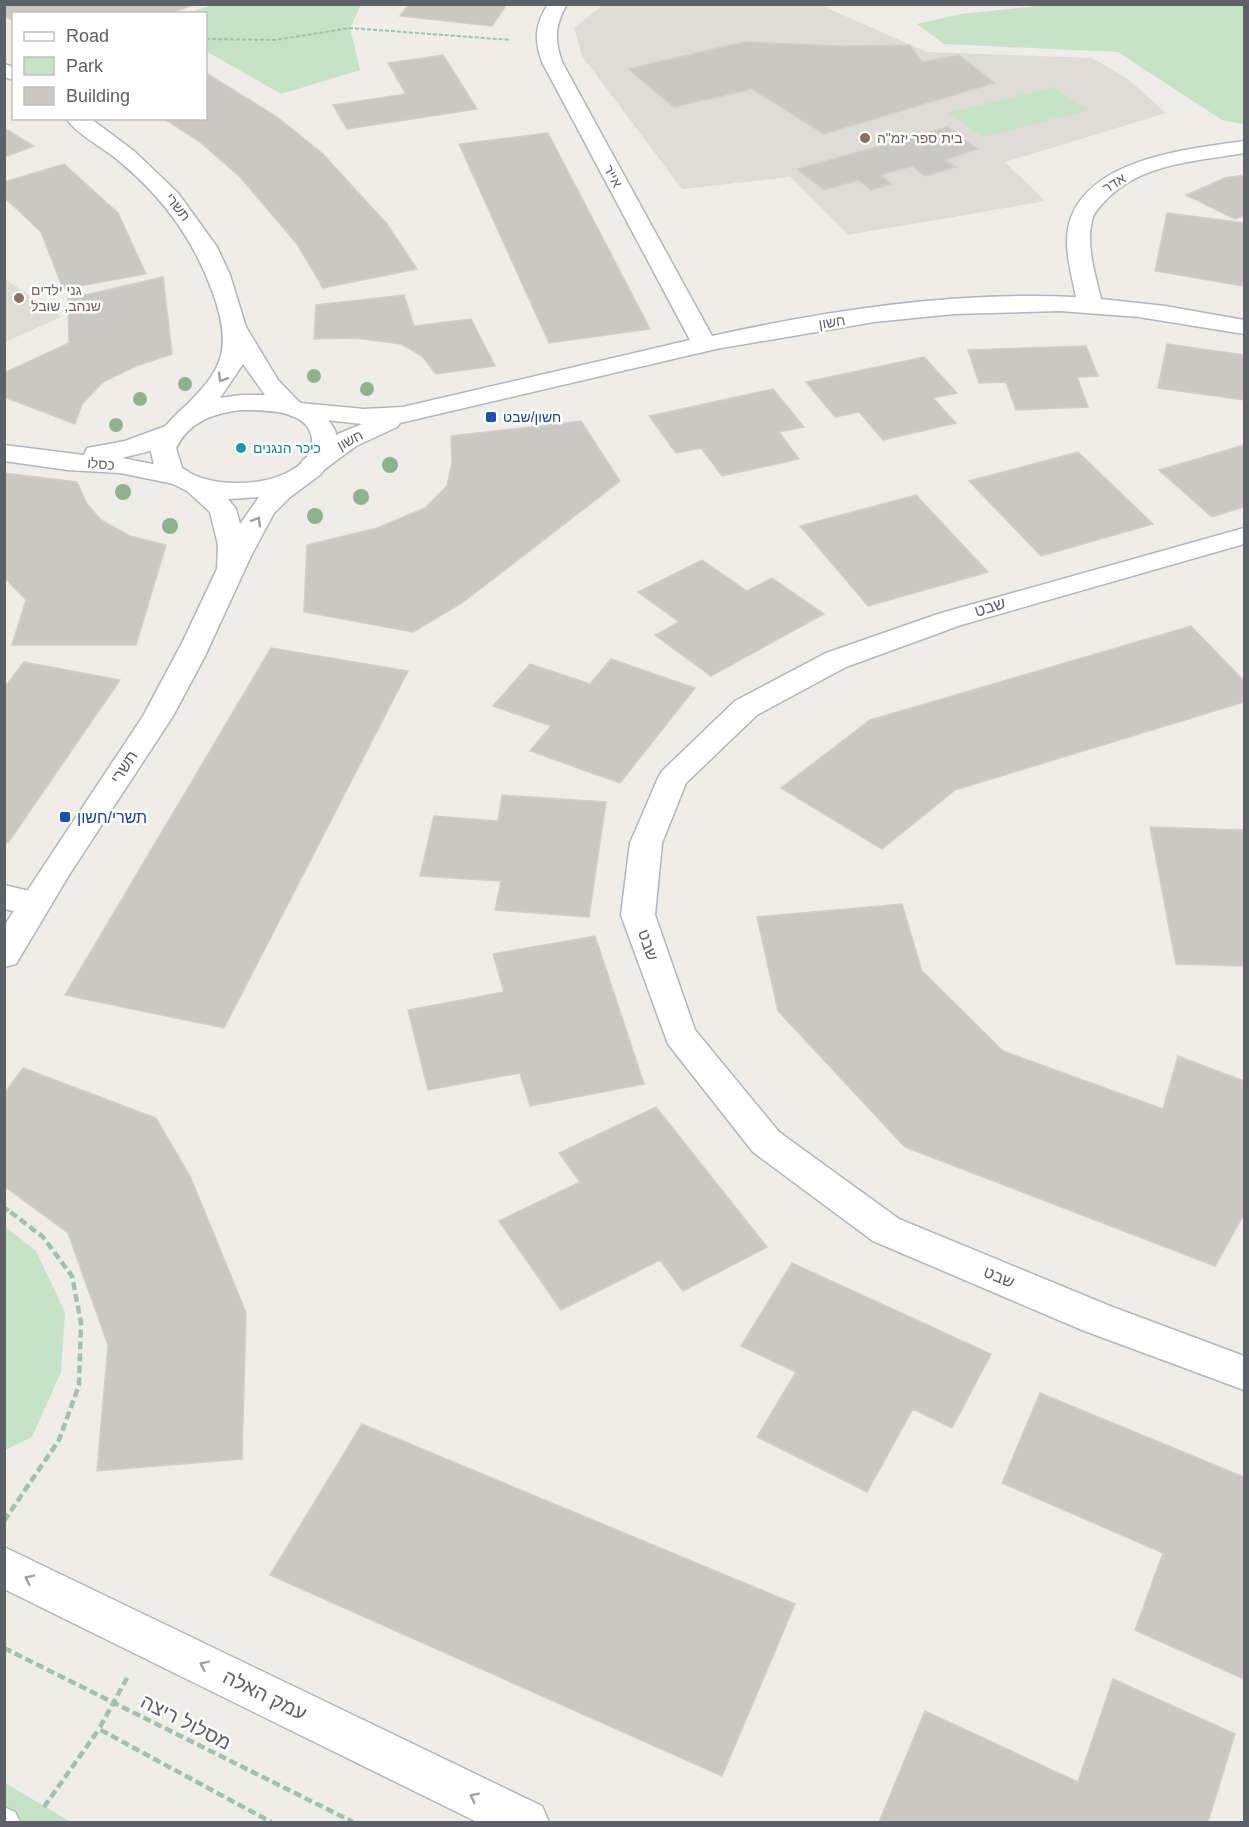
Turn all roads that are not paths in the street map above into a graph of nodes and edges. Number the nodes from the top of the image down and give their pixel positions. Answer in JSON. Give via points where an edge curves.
{"nodes":[{"id":1,"x":558,"y":4,"type":"edge"},
{"id":2,"x":79,"y":120,"type":"edge"},
{"id":3,"x":1245,"y":147,"type":"edge"},
{"id":4,"x":1090,"y":304,"type":"junction"},
{"id":5,"x":1245,"y":327,"type":"edge"},
{"id":6,"x":235,"y":329,"type":"junction"},
{"id":7,"x":705,"y":346,"type":"junction"},
{"id":8,"x":295,"y":409,"type":"junction"},
{"id":9,"x":427,"y":409,"type":"junction"},
{"id":10,"x":179,"y":425,"type":"junction"},
{"id":11,"x":14,"y":454,"type":"edge"},
{"id":12,"x":307,"y":470,"type":"junction"},
{"id":13,"x":188,"y":482,"type":"junction"},
{"id":14,"x":1245,"y":536,"type":"edge"},
{"id":15,"x":229,"y":572,"type":"junction"},
{"id":16,"x":19,"y":900,"type":"edge"},
{"id":17,"x":4,"y":954,"type":"edge"},
{"id":18,"x":1245,"y":1373,"type":"edge"},
{"id":19,"x":4,"y":1567,"type":"edge"},
{"id":20,"x":526,"y":1822,"type":"edge"}],
"edges":[{"from":1,"to":7,"type":"street","name":"אייר","via":[[547,19],[545,43],[552,63]]},
{"from":2,"to":6,"type":"street","name":"תשרי","via":[[141,167],[186,215],[212,257]]},
{"from":3,"to":4,"type":"street","name":"אדר","via":[[1186,156],[1138,169],[1102,189],[1082,216],[1079,252]]},
{"from":4,"to":5,"type":"street","name":"חשון"},
{"from":4,"to":7,"type":"street","name":"חשון","via":[[945,306],[832,321]]},
{"from":6,"to":8,"type":"street","name":"תשרי","via":[[268,384]]},
{"from":6,"to":10,"type":"street","name":"תשרי","one_way":true,"via":[[234,355],[222,381]]},
{"from":7,"to":9,"type":"street","name":"חשון"},
{"from":8,"to":9,"type":"street","name":"חשון","via":[[374,418]]},
{"from":8,"to":10,"type":"street","via":[[266,402],[238,402],[211,408]]},
{"from":8,"to":12,"type":"street","via":[[310,416],[322,429],[325,444],[318,460]]},
{"from":9,"to":12,"type":"street","name":"חשון","via":[[359,434],[333,448]]},
{"from":10,"to":11,"type":"street","name":"כסלו","via":[[151,442],[105,453],[64,458]]},
{"from":10,"to":13,"type":"street","via":[[163,448],[170,471]]},
{"from":11,"to":13,"type":"street","name":"כסלו","via":[[120,465]]},
{"from":12,"to":13,"type":"street","via":[[275,487],[246,492],[218,492]]},
{"from":15,"to":12,"type":"street","name":"תשרי","one_way":true,"via":[[271,499]]},
{"from":13,"to":15,"type":"street","name":"תשרי","via":[[223,509],[232,545]]},
{"from":14,"to":18,"type":"street","name":"שבט","via":[[951,619],[836,660],[746,708],[673,778],[646,843],[638,915],[680,1035],[766,1142],[886,1230],[1096,1318]]},
{"from":15,"to":16,"type":"street","name":"תשרי","via":[[163,708]]},
{"from":16,"to":17,"type":"street","name":"תשרי"},
{"from":20,"to":19,"type":"street","name":"עמק האלה","one_way":true}]}
